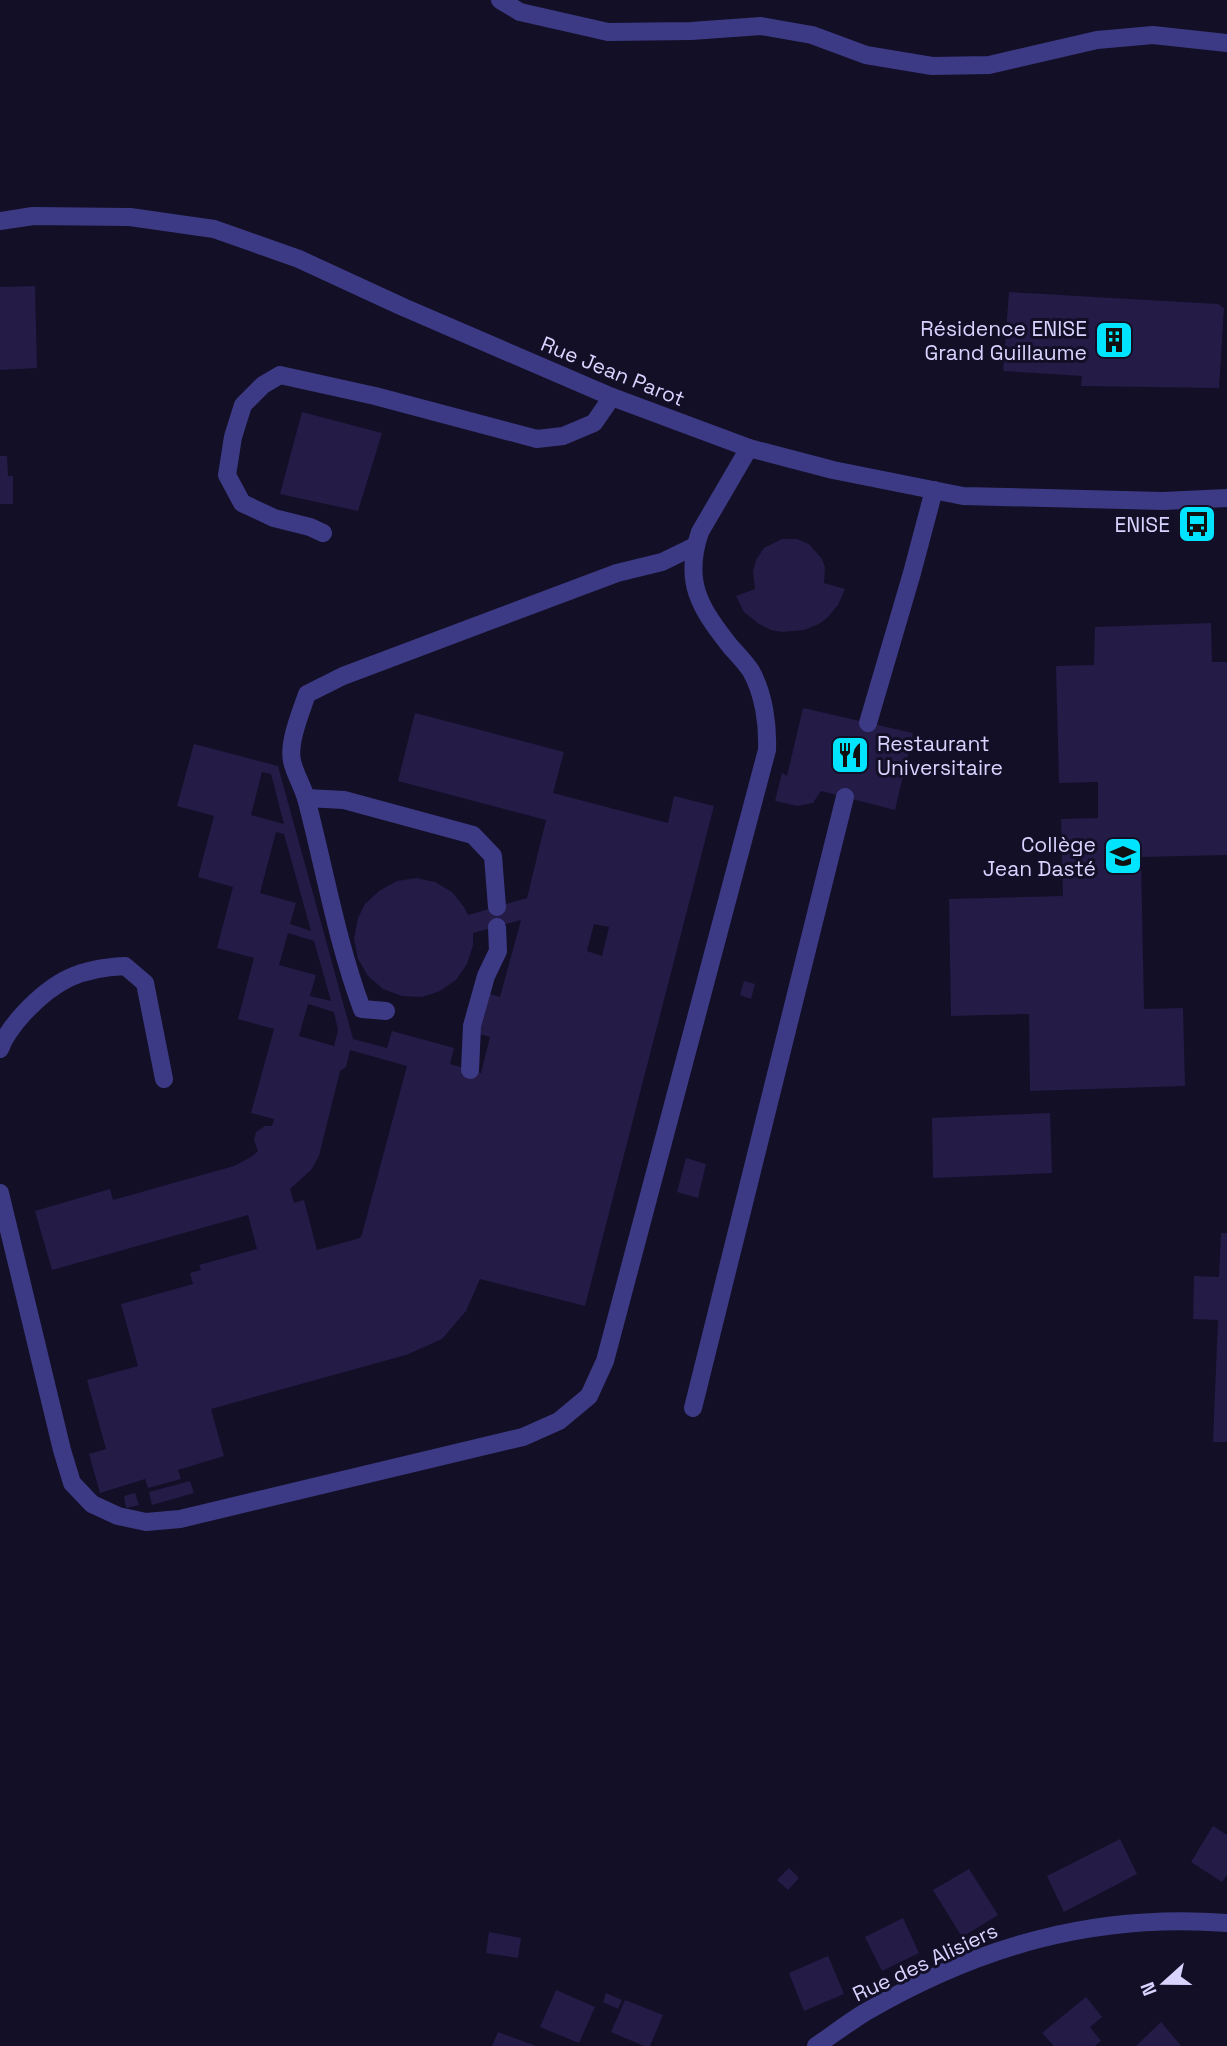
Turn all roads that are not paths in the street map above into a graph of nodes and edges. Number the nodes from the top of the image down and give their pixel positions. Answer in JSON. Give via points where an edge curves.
{"nodes":[{"id":1,"x":500,"y":0,"type":"edge"},
{"id":2,"x":1227,"y":43,"type":"edge"},
{"id":3,"x":0,"y":221,"type":"edge"},
{"id":4,"x":612,"y":397,"type":"junction"},
{"id":5,"x":749,"y":448,"type":"junction"},
{"id":6,"x":934,"y":490,"type":"junction"},
{"id":7,"x":1227,"y":498,"type":"edge"},
{"id":8,"x":323,"y":533,"type":"dead end"},
{"id":9,"x":695,"y":546,"type":"junction"},
{"id":10,"x":868,"y":723,"type":"dead end"},
{"id":11,"x":845,"y":797,"type":"dead end"},
{"id":12,"x":306,"y":798,"type":"junction"},
{"id":13,"x":497,"y":907,"type":"dead end"},
{"id":14,"x":497,"y":927,"type":"dead end"},
{"id":15,"x":386,"y":1011,"type":"dead end"},
{"id":16,"x":0,"y":1049,"type":"edge"},
{"id":17,"x":470,"y":1070,"type":"dead end"},
{"id":18,"x":164,"y":1079,"type":"dead end"},
{"id":19,"x":0,"y":1193,"type":"edge"},
{"id":20,"x":693,"y":1408,"type":"dead end"},
{"id":21,"x":1227,"y":1923,"type":"edge"},
{"id":22,"x":816,"y":2046,"type":"edge"}],
"edges":[{"from":1,"to":2,"type":"street","via":[[520,12],[608,32],[761,26],[812,35],[866,55],[932,66],[989,65],[1097,40],[1153,35]]},
{"from":3,"to":4,"type":"street","name":"Rue Jean Parot","via":[[33,216],[130,217],[214,229],[299,259]]},
{"from":4,"to":5,"type":"street","name":"Rue Jean Parot"},
{"from":4,"to":8,"type":"street","via":[[594,423],[563,436],[537,439],[280,375],[243,405],[228,475],[242,503]]},
{"from":5,"to":6,"type":"street","name":"Rue Jean Parot"},
{"from":5,"to":9,"type":"street"},
{"from":6,"to":7,"type":"street","name":"Rue Jean Parot","via":[[963,496]]},
{"from":6,"to":10,"type":"street"},
{"from":9,"to":12,"type":"street","via":[[662,562],[617,573],[343,676],[307,694],[295,727],[292,760]]},
{"from":9,"to":19,"type":"street","via":[[695,593],[706,615],[751,671],[768,729],[766,750],[605,1361],[589,1396],[559,1421],[523,1437],[180,1520],[146,1522],[118,1516],[92,1504],[72,1483]]},
{"from":11,"to":20,"type":"street"},
{"from":12,"to":13,"type":"street","via":[[344,800],[473,835],[492,856]]},
{"from":12,"to":15,"type":"street","via":[[362,1009]]},
{"from":14,"to":17,"type":"street","via":[[498,951],[472,1027]]},
{"from":16,"to":18,"type":"street","via":[[4,1037],[42,994],[79,973],[125,966],[145,983]]},
{"from":21,"to":22,"type":"street","name":"Rue des Alisiers","via":[[1129,1923],[1051,1935],[1000,1950],[914,1987]]}]}
